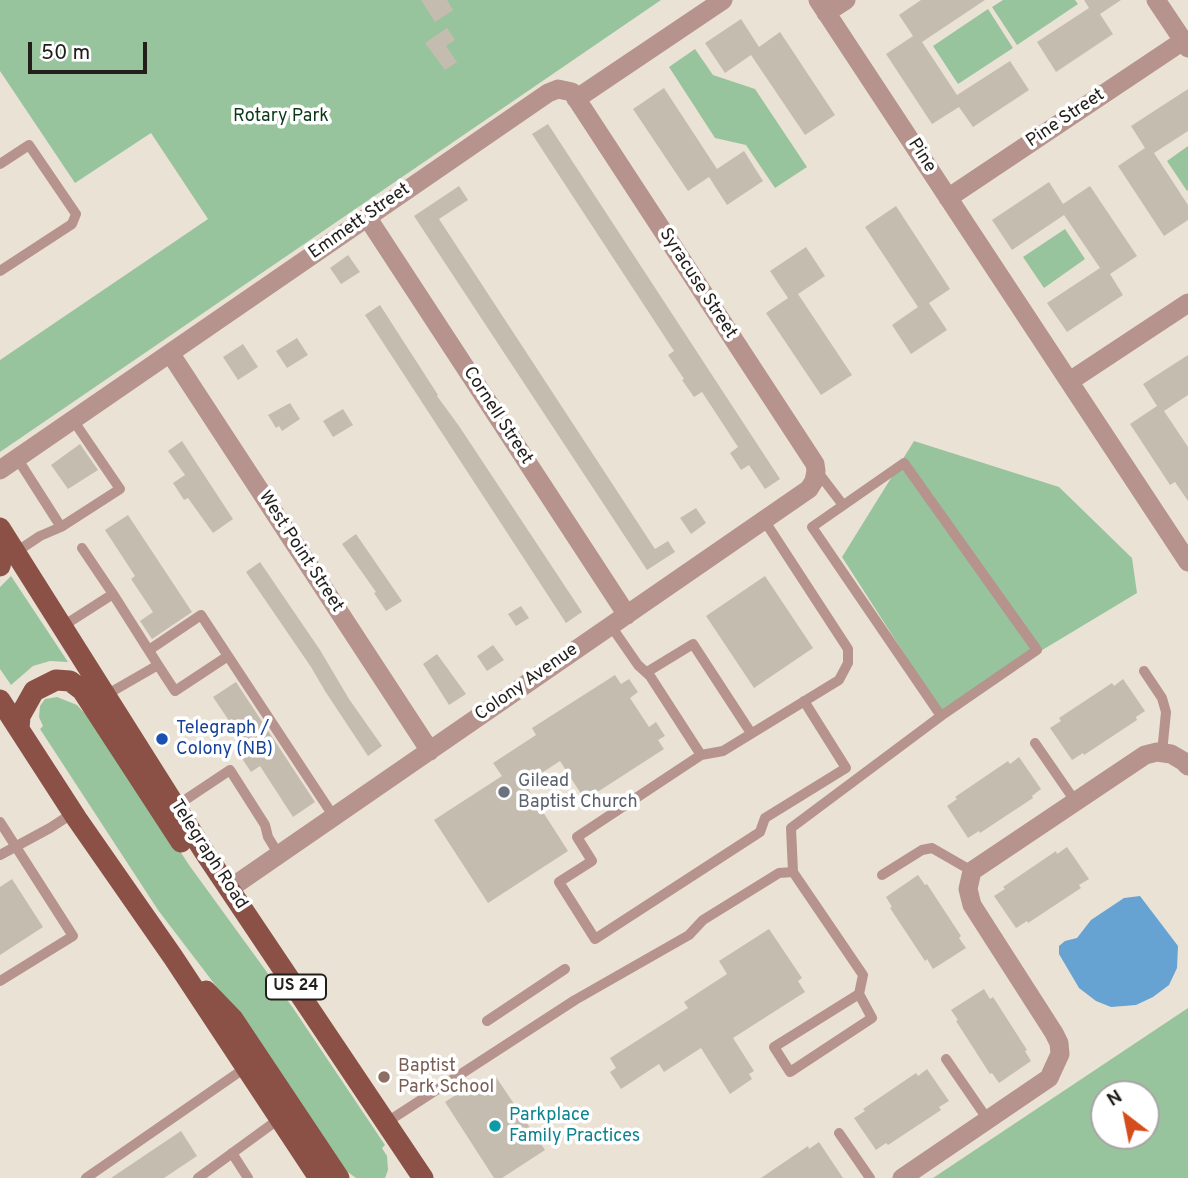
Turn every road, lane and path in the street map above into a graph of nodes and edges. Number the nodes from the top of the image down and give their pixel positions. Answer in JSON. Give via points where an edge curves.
{"nodes":[{"id":1,"x":723,"y":0,"type":"edge"},
{"id":2,"x":846,"y":0,"type":"edge"},
{"id":3,"x":1156,"y":0,"type":"edge"},
{"id":4,"x":822,"y":7,"type":"edge"},
{"id":5,"x":1186,"y":45,"type":"edge"},
{"id":6,"x":576,"y":99,"type":"junction"},
{"id":7,"x":0,"y":164,"type":"edge"},
{"id":8,"x":948,"y":198,"type":"junction"},
{"id":9,"x":367,"y":217,"type":"junction"},
{"id":10,"x":0,"y":271,"type":"edge"},
{"id":11,"x":1188,"y":303,"type":"edge"},
{"id":12,"x":170,"y":353,"type":"junction"},
{"id":13,"x":1070,"y":381,"type":"junction"},
{"id":14,"x":73,"y":420,"type":"junction"},
{"id":15,"x":18,"y":458,"type":"junction"},
{"id":16,"x":0,"y":470,"type":"edge"},
{"id":17,"x":816,"y":471,"type":"junction"},
{"id":18,"x":843,"y":505,"type":"junction"},
{"id":19,"x":764,"y":520,"type":"junction"},
{"id":20,"x":61,"y":527,"type":"junction"},
{"id":21,"x":6,"y":546,"type":"edge"},
{"id":22,"x":82,"y":548,"type":"dead end"},
{"id":23,"x":1187,"y":556,"type":"edge"},
{"id":24,"x":113,"y":594,"type":"junction"},
{"id":25,"x":619,"y":620,"type":"junction"},
{"id":26,"x":63,"y":626,"type":"junction"},
{"id":27,"x":149,"y":650,"type":"junction"},
{"id":28,"x":228,"y":656,"type":"junction"},
{"id":29,"x":158,"y":665,"type":"junction"},
{"id":30,"x":1144,"y":671,"type":"dead end"},
{"id":31,"x":647,"y":672,"type":"junction"},
{"id":32,"x":106,"y":695,"type":"junction"},
{"id":33,"x":0,"y":700,"type":"edge"},
{"id":34,"x":804,"y":701,"type":"junction"},
{"id":35,"x":942,"y":716,"type":"junction"},
{"id":36,"x":19,"y":729,"type":"junction"},
{"id":37,"x":751,"y":733,"type":"junction"},
{"id":38,"x":1035,"y":743,"type":"dead end"},
{"id":39,"x":430,"y":751,"type":"junction"},
{"id":40,"x":1162,"y":753,"type":"junction"},
{"id":41,"x":701,"y":755,"type":"junction"},
{"id":42,"x":1188,"y":766,"type":"edge"},
{"id":43,"x":1075,"y":801,"type":"junction"},
{"id":44,"x":176,"y":806,"type":"junction"},
{"id":45,"x":73,"y":812,"type":"junction"},
{"id":46,"x":334,"y":817,"type":"junction"},
{"id":47,"x":0,"y":822,"type":"edge"},
{"id":48,"x":16,"y":846,"type":"junction"},
{"id":49,"x":0,"y":855,"type":"edge"},
{"id":50,"x":279,"y":855,"type":"junction"},
{"id":51,"x":972,"y":871,"type":"junction"},
{"id":52,"x":793,"y":872,"type":"junction"},
{"id":53,"x":882,"y":875,"type":"dead end"},
{"id":54,"x":229,"y":889,"type":"junction"},
{"id":55,"x":243,"y":910,"type":"junction"},
{"id":56,"x":173,"y":957,"type":"junction"},
{"id":57,"x":565,"y":969,"type":"dead end"},
{"id":58,"x":0,"y":981,"type":"edge"},
{"id":59,"x":859,"y":995,"type":"junction"},
{"id":60,"x":487,"y":1021,"type":"dead end"},
{"id":61,"x":946,"y":1059,"type":"dead end"},
{"id":62,"x":245,"y":1068,"type":"junction"},
{"id":63,"x":279,"y":1119,"type":"junction"},
{"id":64,"x":988,"y":1120,"type":"junction"},
{"id":65,"x":387,"y":1122,"type":"junction"},
{"id":66,"x":839,"y":1133,"type":"dead end"},
{"id":67,"x":232,"y":1153,"type":"junction"},
{"id":68,"x":407,"y":1168,"type":"edge"},
{"id":69,"x":86,"y":1178,"type":"edge"},
{"id":70,"x":198,"y":1178,"type":"edge"},
{"id":71,"x":248,"y":1178,"type":"edge"},
{"id":72,"x":319,"y":1178,"type":"edge"},
{"id":73,"x":339,"y":1178,"type":"edge"},
{"id":74,"x":423,"y":1178,"type":"edge"},
{"id":75,"x":870,"y":1178,"type":"edge"},
{"id":76,"x":902,"y":1178,"type":"edge"}],
"edges":[{"from":1,"to":6,"type":"street"},
{"from":2,"to":4,"type":"street"},
{"from":3,"to":5,"type":"street","name":"Pine Street"},
{"from":4,"to":8,"type":"street","name":"Pine"},
{"from":5,"to":8,"type":"street","name":"Pine Street"},
{"from":6,"to":9,"type":"street","name":"Emmett Street","via":[[567,90],[548,93]]},
{"from":6,"to":17,"type":"street","name":"Syracuse Street"},
{"from":7,"to":10,"type":"lane","via":[[29,145],[76,214],[72,224]]},
{"from":8,"to":13,"type":"street","name":"Pine"},
{"from":9,"to":12,"type":"street","name":"Emmett Street"},
{"from":9,"to":25,"type":"street","name":"Cornell Street"},
{"from":11,"to":13,"type":"street"},
{"from":12,"to":14,"type":"street","name":"Emmett Street"},
{"from":12,"to":39,"type":"street","name":"West Point Street"},
{"from":13,"to":23,"type":"street"},
{"from":14,"to":15,"type":"street","name":"Emmett Street"},
{"from":14,"to":20,"type":"lane","via":[[120,489]]},
{"from":15,"to":16,"type":"street","name":"Emmett Street"},
{"from":15,"to":20,"type":"lane"},
{"from":17,"to":18,"type":"lane"},
{"from":17,"to":19,"type":"street","name":"Colony Avenue","via":[[809,489]]},
{"from":18,"to":35,"type":"lane","via":[[812,527]]},
{"from":18,"to":35,"type":"lane","via":[[904,463],[1037,650]]},
{"from":19,"to":25,"type":"street","name":"Colony Avenue"},
{"from":19,"to":34,"type":"lane","via":[[848,649],[848,663],[839,680]]},
{"from":20,"to":21,"type":"lane"},
{"from":21,"to":26,"type":"main road","name":"Telegraph Road","number":"US 24"},
{"from":22,"to":24,"type":"lane"},
{"from":24,"to":26,"type":"lane"},
{"from":24,"to":27,"type":"lane"},
{"from":25,"to":31,"type":"lane","via":[[638,665]]},
{"from":25,"to":39,"type":"street","name":"Colony Avenue"},
{"from":26,"to":32,"type":"main road","name":"Telegraph Road","number":"US 24"},
{"from":27,"to":28,"type":"lane","via":[[201,615]]},
{"from":27,"to":29,"type":"lane"},
{"from":28,"to":29,"type":"lane","via":[[175,691]]},
{"from":28,"to":46,"type":"lane"},
{"from":29,"to":32,"type":"lane"},
{"from":30,"to":40,"type":"lane","via":[[1163,698]]},
{"from":31,"to":37,"type":"lane","via":[[692,644]]},
{"from":31,"to":41,"type":"lane"},
{"from":32,"to":44,"type":"main road","name":"Telegraph Road","number":"US 24"},
{"from":33,"to":36,"type":"main road"},
{"from":34,"to":37,"type":"lane"},
{"from":34,"to":41,"type":"lane","via":[[846,768],[765,818],[760,832],[595,939],[559,882],[592,861],[577,837]]},
{"from":35,"to":52,"type":"lane","via":[[791,828]]},
{"from":36,"to":45,"type":"main road"},
{"from":36,"to":55,"type":"main road","via":[[27,702],[42,685],[70,681],[82,690],[194,862]]},
{"from":37,"to":41,"type":"lane","via":[[723,751]]},
{"from":38,"to":43,"type":"lane"},
{"from":39,"to":46,"type":"street","name":"Colony Avenue"},
{"from":40,"to":42,"type":"street"},
{"from":40,"to":43,"type":"street","via":[[1138,760]]},
{"from":43,"to":51,"type":"street"},
{"from":44,"to":50,"type":"lane","via":[[230,771]]},
{"from":44,"to":54,"type":"main road","name":"Telegraph Road","number":"US 24"},
{"from":45,"to":48,"type":"lane"},
{"from":45,"to":56,"type":"main road"},
{"from":46,"to":50,"type":"street","name":"Colony Avenue"},
{"from":47,"to":48,"type":"lane"},
{"from":48,"to":49,"type":"lane"},
{"from":48,"to":58,"type":"lane","via":[[73,936]]},
{"from":50,"to":54,"type":"street","name":"Colony Avenue"},
{"from":51,"to":53,"type":"lane","via":[[932,848]]},
{"from":51,"to":64,"type":"street","via":[[968,889],[972,905],[1053,1030],[1060,1054],[1049,1078]]},
{"from":52,"to":59,"type":"lane","via":[[863,975]]},
{"from":52,"to":65,"type":"lane","via":[[779,873],[703,920],[689,935],[575,1000]]},
{"from":54,"to":55,"type":"main road","name":"Telegraph Road","number":"US 24"},
{"from":55,"to":65,"type":"main road","name":"Telegraph Road","number":"US 24"},
{"from":56,"to":62,"type":"main road"},
{"from":56,"to":73,"type":"main road","via":[[233,1019]]},
{"from":57,"to":60,"type":"lane"},
{"from":59,"to":59,"type":"lane","via":[[775,1047],[790,1072],[873,1018]]},
{"from":61,"to":64,"type":"lane"},
{"from":62,"to":63,"type":"main road"},
{"from":62,"to":69,"type":"lane"},
{"from":63,"to":67,"type":"lane"},
{"from":63,"to":72,"type":"main road"},
{"from":64,"to":76,"type":"street"},
{"from":65,"to":68,"type":"main road","name":"Telegraph Road","number":"US 24"},
{"from":66,"to":75,"type":"lane"},
{"from":67,"to":70,"type":"lane"},
{"from":67,"to":71,"type":"lane"},
{"from":68,"to":74,"type":"main road","name":"Telegraph Road","number":"US 24"}]}
